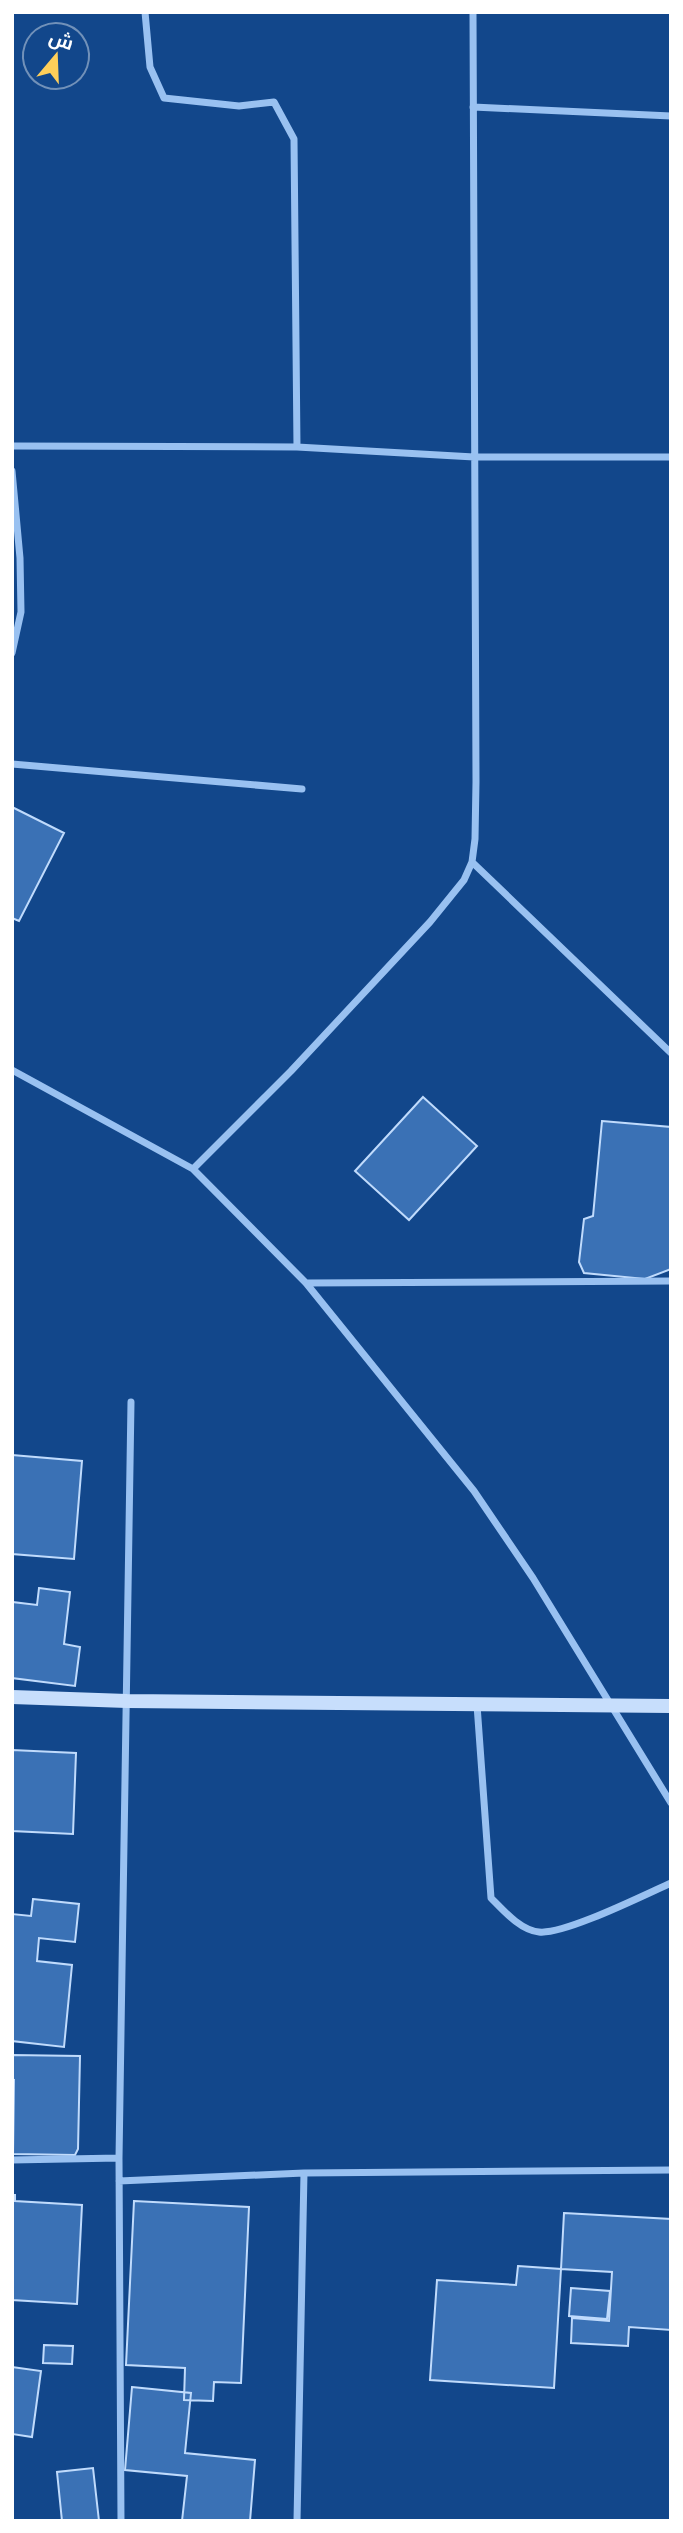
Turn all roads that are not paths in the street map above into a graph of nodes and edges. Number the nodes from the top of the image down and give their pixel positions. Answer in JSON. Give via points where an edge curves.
{"nodes":[{"id":1,"x":145,"y":12,"type":"edge"},
{"id":2,"x":473,"y":12,"type":"edge"},
{"id":3,"x":473,"y":107,"type":"junction"},
{"id":4,"x":671,"y":116,"type":"edge"},
{"id":5,"x":12,"y":446,"type":"edge"},
{"id":6,"x":297,"y":447,"type":"junction"},
{"id":7,"x":474,"y":457,"type":"junction"},
{"id":8,"x":671,"y":457,"type":"edge"},
{"id":9,"x":12,"y":471,"type":"edge"},
{"id":10,"x":12,"y":653,"type":"edge"},
{"id":11,"x":12,"y":764,"type":"edge"},
{"id":12,"x":302,"y":789,"type":"dead end"},
{"id":13,"x":472,"y":862,"type":"junction"},
{"id":14,"x":671,"y":1053,"type":"edge"},
{"id":15,"x":12,"y":1070,"type":"edge"},
{"id":16,"x":193,"y":1169,"type":"junction"},
{"id":17,"x":671,"y":1281,"type":"edge"},
{"id":18,"x":306,"y":1283,"type":"junction"},
{"id":19,"x":131,"y":1402,"type":"dead end"},
{"id":20,"x":12,"y":1697,"type":"edge"},
{"id":21,"x":128,"y":1701,"type":"junction"},
{"id":22,"x":477,"y":1705,"type":"junction"},
{"id":23,"x":610,"y":1706,"type":"junction"},
{"id":24,"x":671,"y":1706,"type":"edge"},
{"id":25,"x":671,"y":1803,"type":"edge"},
{"id":26,"x":671,"y":1883,"type":"edge"},
{"id":27,"x":119,"y":2158,"type":"junction"},
{"id":28,"x":12,"y":2160,"type":"edge"},
{"id":29,"x":671,"y":2170,"type":"edge"},
{"id":30,"x":303,"y":2173,"type":"junction"},
{"id":31,"x":119,"y":2181,"type":"junction"},
{"id":32,"x":121,"y":2521,"type":"edge"},
{"id":33,"x":297,"y":2521,"type":"edge"}],
"edges":[{"from":1,"to":6,"type":"street","via":[[150,67],[164,97],[239,106],[274,102],[294,139]]},
{"from":2,"to":3,"type":"street"},
{"from":3,"to":4,"type":"street"},
{"from":3,"to":7,"type":"street"},
{"from":5,"to":6,"type":"street"},
{"from":6,"to":7,"type":"street"},
{"from":7,"to":8,"type":"street"},
{"from":7,"to":13,"type":"street","via":[[477,782]]},
{"from":9,"to":10,"type":"street","via":[[21,612]]},
{"from":11,"to":12,"type":"street"},
{"from":13,"to":14,"type":"street"},
{"from":13,"to":16,"type":"street","via":[[464,880],[430,922]]},
{"from":15,"to":16,"type":"street"},
{"from":16,"to":18,"type":"street"},
{"from":17,"to":18,"type":"street"},
{"from":18,"to":23,"type":"street","via":[[474,1491]]},
{"from":19,"to":21,"type":"street"},
{"from":20,"to":21,"type":"street"},
{"from":21,"to":22,"type":"street"},
{"from":21,"to":27,"type":"street"},
{"from":22,"to":23,"type":"street"},
{"from":22,"to":26,"type":"street","via":[[491,1898],[514,1921],[538,1933],[570,1926]]},
{"from":23,"to":24,"type":"street"},
{"from":23,"to":25,"type":"street"},
{"from":27,"to":28,"type":"street"},
{"from":27,"to":31,"type":"street"},
{"from":29,"to":30,"type":"street"},
{"from":30,"to":31,"type":"street"},
{"from":30,"to":33,"type":"street"},
{"from":31,"to":32,"type":"street"}]}
